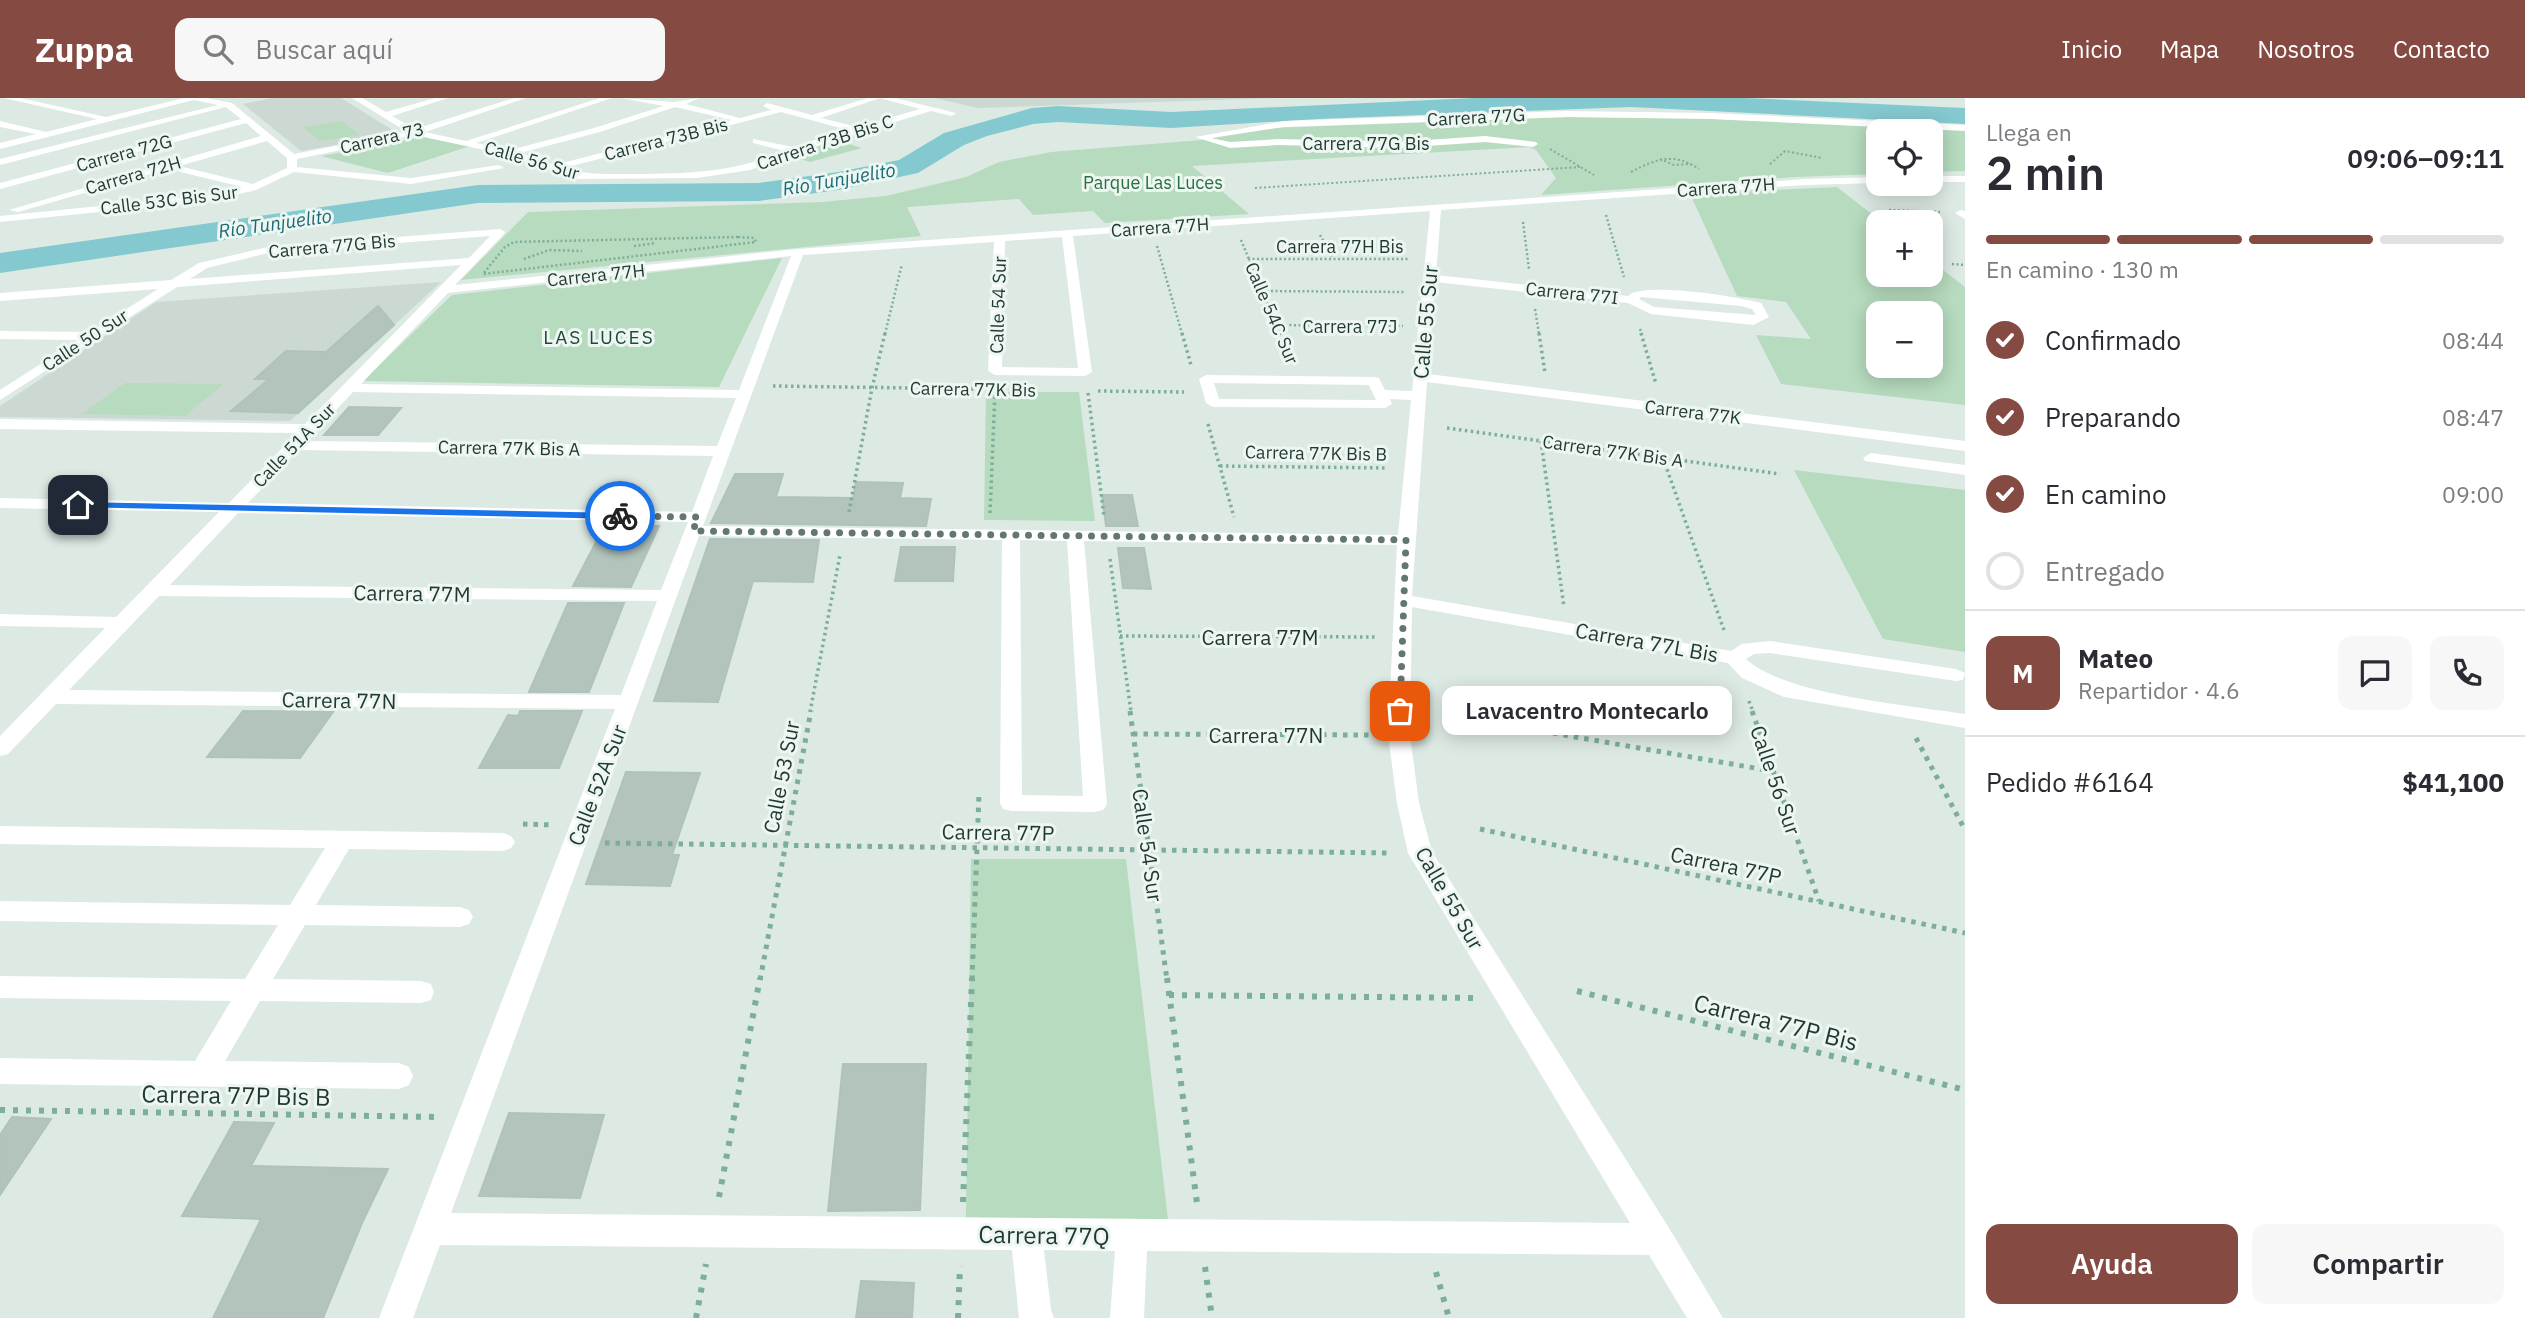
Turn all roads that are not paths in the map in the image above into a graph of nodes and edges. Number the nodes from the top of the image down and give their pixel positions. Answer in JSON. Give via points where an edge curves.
{"nodes":[{"id":1,"x":8,"y":98,"type":"edge"},
{"id":2,"x":161,"y":98,"type":"edge"},
{"id":3,"x":194,"y":98,"type":"edge"},
{"id":4,"x":443,"y":98,"type":"edge"},
{"id":5,"x":523,"y":98,"type":"edge"},
{"id":6,"x":608,"y":98,"type":"edge"},
{"id":7,"x":625,"y":98,"type":"edge"},
{"id":8,"x":695,"y":98,"type":"edge"},
{"id":9,"x":786,"y":98,"type":"edge"},
{"id":10,"x":876,"y":98,"type":"edge"},
{"id":11,"x":884,"y":98,"type":"edge"},
{"id":12,"x":360,"y":99,"type":"edge"},
{"id":13,"x":179,"y":102,"type":"junction"},
{"id":14,"x":229,"y":105,"type":"junction"},
{"id":15,"x":673,"y":105,"type":"junction"},
{"id":16,"x":931,"y":108,"type":"junction"},
{"id":17,"x":780,"y":110,"type":"junction"},
{"id":18,"x":952,"y":113,"type":"dead end"},
{"id":19,"x":385,"y":115,"type":"junction"},
{"id":20,"x":812,"y":118,"type":"junction"},
{"id":21,"x":107,"y":119,"type":"junction"},
{"id":22,"x":741,"y":119,"type":"junction"},
{"id":23,"x":1449,"y":119,"type":"junction"},
{"id":24,"x":248,"y":120,"type":"junction"},
{"id":25,"x":538,"y":120,"type":"junction"},
{"id":26,"x":0,"y":124,"type":"edge"},
{"id":27,"x":561,"y":124,"type":"dead end"},
{"id":28,"x":573,"y":126,"type":"dead end"},
{"id":29,"x":1965,"y":128,"type":"edge"},
{"id":30,"x":597,"y":130,"type":"junction"},
{"id":31,"x":859,"y":131,"type":"junction"},
{"id":32,"x":414,"y":132,"type":"junction"},
{"id":33,"x":46,"y":134,"type":"junction"},
{"id":34,"x":269,"y":137,"type":"junction"},
{"id":35,"x":1199,"y":137,"type":"joint"},
{"id":36,"x":1485,"y":139,"type":"junction"},
{"id":37,"x":756,"y":141,"type":"dead end"},
{"id":38,"x":468,"y":142,"type":"junction"},
{"id":39,"x":74,"y":143,"type":"junction"},
{"id":40,"x":1533,"y":144,"type":"road end"},
{"id":41,"x":0,"y":146,"type":"edge"},
{"id":42,"x":793,"y":150,"type":"junction"},
{"id":43,"x":510,"y":153,"type":"junction"},
{"id":44,"x":118,"y":154,"type":"junction"},
{"id":45,"x":292,"y":157,"type":"junction"},
{"id":46,"x":3,"y":160,"type":"edge"},
{"id":47,"x":165,"y":166,"type":"junction"},
{"id":48,"x":499,"y":168,"type":"dead end"},
{"id":49,"x":552,"y":168,"type":"junction"},
{"id":50,"x":292,"y":170,"type":"junction"},
{"id":51,"x":57,"y":171,"type":"junction"},
{"id":52,"x":718,"y":173,"type":"joint"},
{"id":53,"x":1943,"y":179,"type":"edge"},
{"id":54,"x":1965,"y":179,"type":"edge"},
{"id":55,"x":1866,"y":180,"type":"edge"},
{"id":56,"x":0,"y":186,"type":"edge"},
{"id":57,"x":254,"y":188,"type":"junction"},
{"id":58,"x":1436,"y":208,"type":"junction"},
{"id":59,"x":0,"y":218,"type":"edge"},
{"id":60,"x":500,"y":232,"type":"joint"},
{"id":61,"x":1067,"y":234,"type":"junction"},
{"id":62,"x":1000,"y":238,"type":"junction"},
{"id":63,"x":798,"y":252,"type":"junction"},
{"id":64,"x":471,"y":261,"type":"junction"},
{"id":65,"x":1430,"y":278,"type":"junction"},
{"id":66,"x":170,"y":284,"type":"junction"},
{"id":67,"x":444,"y":290,"type":"junction"},
{"id":68,"x":0,"y":297,"type":"edge"},
{"id":69,"x":1753,"y":321,"type":"dead end"},
{"id":70,"x":0,"y":335,"type":"edge"},
{"id":71,"x":91,"y":337,"type":"junction"},
{"id":72,"x":0,"y":377,"type":"edge"},
{"id":73,"x":1420,"y":377,"type":"junction"},
{"id":74,"x":28,"y":378,"type":"junction"},
{"id":75,"x":350,"y":388,"type":"junction"},
{"id":76,"x":746,"y":390,"type":"junction"},
{"id":77,"x":1380,"y":394,"type":"junction"},
{"id":78,"x":0,"y":396,"type":"edge"},
{"id":79,"x":1419,"y":396,"type":"junction"},
{"id":80,"x":0,"y":425,"type":"edge"},
{"id":81,"x":310,"y":429,"type":"junction"},
{"id":82,"x":294,"y":445,"type":"junction"},
{"id":83,"x":1965,"y":446,"type":"edge"},
{"id":84,"x":723,"y":451,"type":"junction"},
{"id":85,"x":1871,"y":458,"type":"dead end"},
{"id":86,"x":1965,"y":470,"type":"edge"},
{"id":87,"x":0,"y":503,"type":"edge"},
{"id":88,"x":233,"y":508,"type":"junction"},
{"id":89,"x":695,"y":524,"type":"junction"},
{"id":90,"x":1011,"y":535,"type":"junction"},
{"id":91,"x":1075,"y":536,"type":"junction"},
{"id":92,"x":1406,"y":540,"type":"junction"},
{"id":93,"x":154,"y":590,"type":"junction"},
{"id":94,"x":669,"y":596,"type":"junction"},
{"id":95,"x":1402,"y":600,"type":"junction"},
{"id":96,"x":0,"y":620,"type":"edge"},
{"id":97,"x":122,"y":623,"type":"junction"},
{"id":98,"x":1734,"y":658,"type":"junction"},
{"id":99,"x":1956,"y":675,"type":"dead end"},
{"id":100,"x":50,"y":697,"type":"junction"},
{"id":101,"x":629,"y":702,"type":"junction"},
{"id":102,"x":1965,"y":721,"type":"edge"},
{"id":103,"x":1,"y":747,"type":"edge"},
{"id":104,"x":0,"y":835,"type":"edge"},
{"id":105,"x":341,"y":842,"type":"junction"},
{"id":106,"x":503,"y":842,"type":"dead end"},
{"id":107,"x":0,"y":911,"type":"edge"},
{"id":108,"x":294,"y":916,"type":"junction"},
{"id":109,"x":460,"y":917,"type":"dead end"},
{"id":110,"x":0,"y":987,"type":"edge"},
{"id":111,"x":251,"y":989,"type":"junction"},
{"id":112,"x":421,"y":992,"type":"dead end"},
{"id":113,"x":0,"y":1071,"type":"edge"},
{"id":114,"x":203,"y":1073,"type":"junction"},
{"id":115,"x":399,"y":1076,"type":"dead end"},
{"id":116,"x":430,"y":1229,"type":"junction"},
{"id":117,"x":1027,"y":1236,"type":"junction"},
{"id":118,"x":1132,"y":1236,"type":"junction"},
{"id":119,"x":1658,"y":1239,"type":"junction"},
{"id":120,"x":397,"y":1318,"type":"edge"},
{"id":121,"x":1037,"y":1318,"type":"edge"},
{"id":122,"x":1127,"y":1318,"type":"edge"},
{"id":123,"x":1706,"y":1318,"type":"edge"}],
"edges":[{"from":1,"to":21,"type":"street"},
{"from":2,"to":13,"type":"street"},
{"from":3,"to":13,"type":"street"},
{"from":3,"to":14,"type":"street"},
{"from":4,"to":19,"type":"street"},
{"from":5,"to":32,"type":"street","name":"Carrera 73"},
{"from":6,"to":25,"type":"street"},
{"from":7,"to":15,"type":"street"},
{"from":8,"to":15,"type":"street"},
{"from":9,"to":17,"type":"street","via":[[763,105]]},
{"from":10,"to":20,"type":"street"},
{"from":11,"to":16,"type":"street"},
{"from":12,"to":19,"type":"street","name":"Calle 56 Sur"},
{"from":13,"to":21,"type":"street"},
{"from":14,"to":24,"type":"street"},
{"from":14,"to":39,"type":"street"},
{"from":15,"to":22,"type":"street"},
{"from":15,"to":30,"type":"street"},
{"from":16,"to":18,"type":"street"},
{"from":16,"to":31,"type":"street","name":"Carrera 73B Bis C"},
{"from":17,"to":20,"type":"street"},
{"from":17,"to":22,"type":"street","name":"Carrera 73B Bis"},
{"from":19,"to":32,"type":"street","name":"Calle 56 Sur"},
{"from":20,"to":31,"type":"street"},
{"from":21,"to":33,"type":"street"},
{"from":22,"to":49,"type":"street","name":"Carrera 73B Bis"},
{"from":23,"to":29,"type":"street","name":"Carrera 77G","via":[[1634,114]]},
{"from":23,"to":35,"type":"street","name":"Carrera 77G","via":[[1284,124]]},
{"from":23,"to":36,"type":"street","via":[[1471,124]]},
{"from":24,"to":34,"type":"street"},
{"from":24,"to":44,"type":"street","name":"Carrera 72G"},
{"from":25,"to":27,"type":"street"},
{"from":25,"to":38,"type":"street"},
{"from":26,"to":33,"type":"street"},
{"from":28,"to":30,"type":"street"},
{"from":30,"to":43,"type":"street"},
{"from":31,"to":42,"type":"street","name":"Carrera 73B Bis C"},
{"from":32,"to":38,"type":"street","name":"Calle 56 Sur"},
{"from":32,"to":45,"type":"street","name":"Carrera 73"},
{"from":33,"to":41,"type":"street"},
{"from":34,"to":45,"type":"street"},
{"from":34,"to":47,"type":"street","name":"Carrera 72H"},
{"from":35,"to":36,"type":"street","name":"Carrera 77G Bis","via":[[1230,145],[1386,145]]},
{"from":36,"to":40,"type":"street","name":"Carrera 77G Bis"},
{"from":37,"to":42,"type":"street"},
{"from":38,"to":43,"type":"street","name":"Calle 56 Sur"},
{"from":39,"to":44,"type":"street"},
{"from":39,"to":46,"type":"street"},
{"from":42,"to":52,"type":"street","name":"Carrera 73B Bis C","via":[[774,161]]},
{"from":43,"to":49,"type":"street","name":"Calle 56 Sur"},
{"from":44,"to":47,"type":"street"},
{"from":44,"to":51,"type":"street","name":"Carrera 72G"},
{"from":45,"to":50,"type":"street"},
{"from":46,"to":51,"type":"street"},
{"from":47,"to":57,"type":"street"},
{"from":47,"to":59,"type":"street","name":"Carrera 72H","via":[[29,204]]},
{"from":48,"to":50,"type":"street","via":[[411,181]]},
{"from":49,"to":52,"type":"street","name":"Calle 56 Sur","via":[[596,177]]},
{"from":50,"to":57,"type":"street"},
{"from":51,"to":56,"type":"street","name":"Carrera 72G"},
{"from":53,"to":54,"type":"street"},
{"from":55,"to":58,"type":"street","name":"Carrera 77H"},
{"from":57,"to":59,"type":"street","name":"Calle 53C Bis Sur","via":[[210,198]]},
{"from":58,"to":61,"type":"street","name":"Carrera 77H"},
{"from":58,"to":65,"type":"street","name":"Calle 55 Sur"},
{"from":60,"to":64,"type":"street","name":"Calle 51A Sur"},
{"from":60,"to":66,"type":"street","name":"Carrera 77G Bis","via":[[251,253],[203,265]]},
{"from":61,"to":62,"type":"street","name":"Carrera 77H"},
{"from":61,"to":62,"type":"street","name":"Calle 54 Sur","via":[[1085,372],[995,371]]},
{"from":62,"to":63,"type":"street","name":"Carrera 77H"},
{"from":63,"to":67,"type":"street","name":"Carrera 77H"},
{"from":63,"to":76,"type":"street","name":"Calle 52A Sur"},
{"from":64,"to":66,"type":"street"},
{"from":64,"to":67,"type":"street","name":"Calle 51A Sur"},
{"from":65,"to":69,"type":"street","name":"Carrera 77I","via":[[1631,300],[1637,294],[1650,293],[1742,302],[1757,306],[1763,317]]},
{"from":65,"to":73,"type":"street","name":"Calle 55 Sur"},
{"from":66,"to":68,"type":"street"},
{"from":66,"to":71,"type":"street","name":"Calle 50 Sur"},
{"from":67,"to":75,"type":"street","name":"Calle 51A Sur"},
{"from":70,"to":71,"type":"street"},
{"from":71,"to":74,"type":"street","name":"Calle 50 Sur"},
{"from":72,"to":74,"type":"street"},
{"from":73,"to":79,"type":"street","name":"Calle 55 Sur"},
{"from":73,"to":83,"type":"street","name":"Carrera 77K"},
{"from":74,"to":78,"type":"street","name":"Calle 50 Sur"},
{"from":75,"to":76,"type":"street"},
{"from":75,"to":81,"type":"street","name":"Calle 51A Sur"},
{"from":76,"to":84,"type":"street","name":"Calle 52A Sur"},
{"from":77,"to":77,"type":"street","via":[[1374,381],[1206,379],[1213,403],[1385,404]]},
{"from":77,"to":79,"type":"street"},
{"from":79,"to":92,"type":"street","name":"Calle 55 Sur"},
{"from":80,"to":81,"type":"street"},
{"from":81,"to":82,"type":"street","name":"Calle 51A Sur"},
{"from":82,"to":84,"type":"street","name":"Carrera 77K Bis A"},
{"from":82,"to":88,"type":"street","name":"Calle 51A Sur"},
{"from":84,"to":89,"type":"street","name":"Calle 52A Sur"},
{"from":85,"to":86,"type":"street"},
{"from":87,"to":88,"type":"street"},
{"from":88,"to":89,"type":"street"},
{"from":88,"to":93,"type":"street","name":"Calle 51A Sur"},
{"from":89,"to":90,"type":"street","via":[[845,533]]},
{"from":89,"to":94,"type":"street","name":"Calle 52A Sur"},
{"from":90,"to":91,"type":"street"},
{"from":90,"to":91,"type":"street","via":[[1011,803],[1095,804]]},
{"from":91,"to":92,"type":"street"},
{"from":92,"to":95,"type":"street","name":"Calle 55 Sur"},
{"from":93,"to":94,"type":"street","name":"Carrera 77M"},
{"from":93,"to":97,"type":"street","name":"Calle 51A Sur"},
{"from":94,"to":101,"type":"street","name":"Calle 52A Sur"},
{"from":95,"to":98,"type":"street","name":"Carrera 77L Bis"},
{"from":95,"to":119,"type":"street","name":"Calle 55 Sur","via":[[1399,735],[1420,853]]},
{"from":96,"to":97,"type":"street"},
{"from":97,"to":100,"type":"street","name":"Calle 51A Sur"},
{"from":98,"to":99,"type":"street","via":[[1749,648],[1770,647]]},
{"from":98,"to":102,"type":"street","name":"Carrera 77L Bis","via":[[1749,673],[1791,692]]},
{"from":100,"to":101,"type":"street","name":"Carrera 77N"},
{"from":100,"to":103,"type":"street","name":"Calle 51A Sur"},
{"from":101,"to":116,"type":"street","name":"Calle 52A Sur"},
{"from":104,"to":105,"type":"street"},
{"from":105,"to":106,"type":"street"},
{"from":105,"to":108,"type":"street"},
{"from":107,"to":108,"type":"street"},
{"from":108,"to":109,"type":"street"},
{"from":108,"to":111,"type":"street"},
{"from":110,"to":111,"type":"street"},
{"from":111,"to":112,"type":"street"},
{"from":111,"to":114,"type":"street"},
{"from":113,"to":114,"type":"street"},
{"from":114,"to":115,"type":"street"},
{"from":116,"to":117,"type":"street","name":"Carrera 77Q"},
{"from":116,"to":120,"type":"street","name":"Calle 52A Sur"},
{"from":117,"to":118,"type":"street","name":"Carrera 77Q"},
{"from":117,"to":121,"type":"street"},
{"from":118,"to":119,"type":"street","name":"Carrera 77Q"},
{"from":118,"to":122,"type":"street"},
{"from":119,"to":123,"type":"street","name":"Calle 55 Sur"}]}
